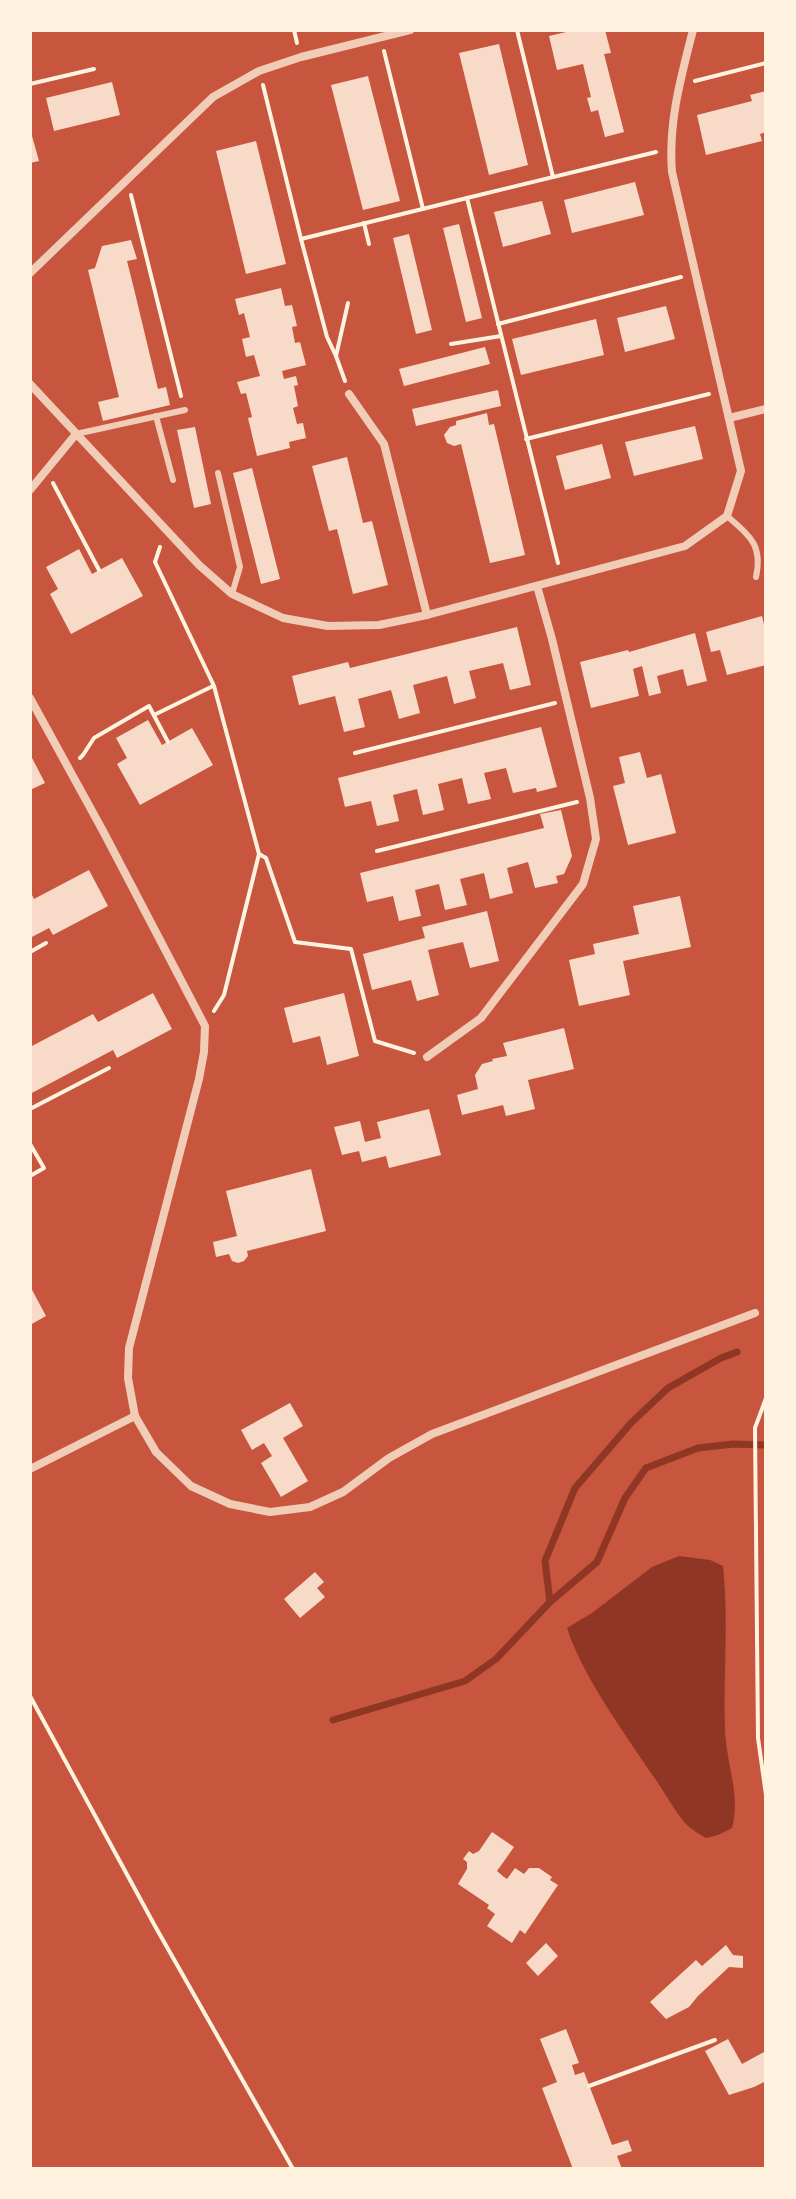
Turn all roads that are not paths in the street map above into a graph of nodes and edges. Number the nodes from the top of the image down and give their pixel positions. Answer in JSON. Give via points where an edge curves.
{"nodes":[{"id":1,"x":410,"y":30,"type":"edge"},
{"id":2,"x":693,"y":30,"type":"edge"},
{"id":3,"x":30,"y":273,"type":"edge"},
{"id":4,"x":30,"y":384,"type":"edge"},
{"id":5,"x":349,"y":394,"type":"road end"},
{"id":6,"x":766,"y":409,"type":"edge"},
{"id":7,"x":185,"y":410,"type":"road end"},
{"id":8,"x":156,"y":416,"type":"junction"},
{"id":9,"x":729,"y":418,"type":"junction"},
{"id":10,"x":76,"y":434,"type":"junction"},
{"id":11,"x":218,"y":473,"type":"dead end"},
{"id":12,"x":173,"y":480,"type":"dead end"},
{"id":13,"x":30,"y":490,"type":"edge"},
{"id":14,"x":727,"y":516,"type":"junction"},
{"id":15,"x":756,"y":577,"type":"dead end"},
{"id":16,"x":537,"y":586,"type":"junction"},
{"id":17,"x":232,"y":594,"type":"junction"},
{"id":18,"x":427,"y":615,"type":"junction"},
{"id":19,"x":30,"y":698,"type":"edge"},
{"id":20,"x":427,"y":1057,"type":"road end"},
{"id":21,"x":755,"y":1313,"type":"dead end"},
{"id":22,"x":135,"y":1416,"type":"junction"},
{"id":23,"x":30,"y":1469,"type":"edge"}],
"edges":[{"from":1,"to":3,"type":"street","via":[[259,71],[213,97]]},
{"from":2,"to":9,"type":"street","via":[[679,85],[672,172]]},
{"from":4,"to":10,"type":"street"},
{"from":5,"to":18,"type":"street","via":[[384,444]]},
{"from":6,"to":9,"type":"street"},
{"from":7,"to":8,"type":"lane"},
{"from":8,"to":10,"type":"lane"},
{"from":8,"to":12,"type":"lane"},
{"from":9,"to":14,"type":"street","via":[[741,471]]},
{"from":10,"to":13,"type":"street"},
{"from":10,"to":17,"type":"street"},
{"from":11,"to":17,"type":"lane","via":[[240,567]]},
{"from":14,"to":15,"type":"lane","via":[[755,545],[760,561]]},
{"from":14,"to":16,"type":"street","via":[[685,546]]},
{"from":16,"to":18,"type":"street"},
{"from":16,"to":20,"type":"street","via":[[596,839],[583,884],[481,1018]]},
{"from":17,"to":18,"type":"street","via":[[283,618],[328,626],[379,625]]},
{"from":19,"to":22,"type":"street","via":[[205,1026],[199,1079],[129,1348]]},
{"from":21,"to":22,"type":"street","via":[[432,1434],[343,1492],[310,1507],[270,1512],[230,1504],[191,1486],[156,1452]]},
{"from":22,"to":23,"type":"street"}]}
